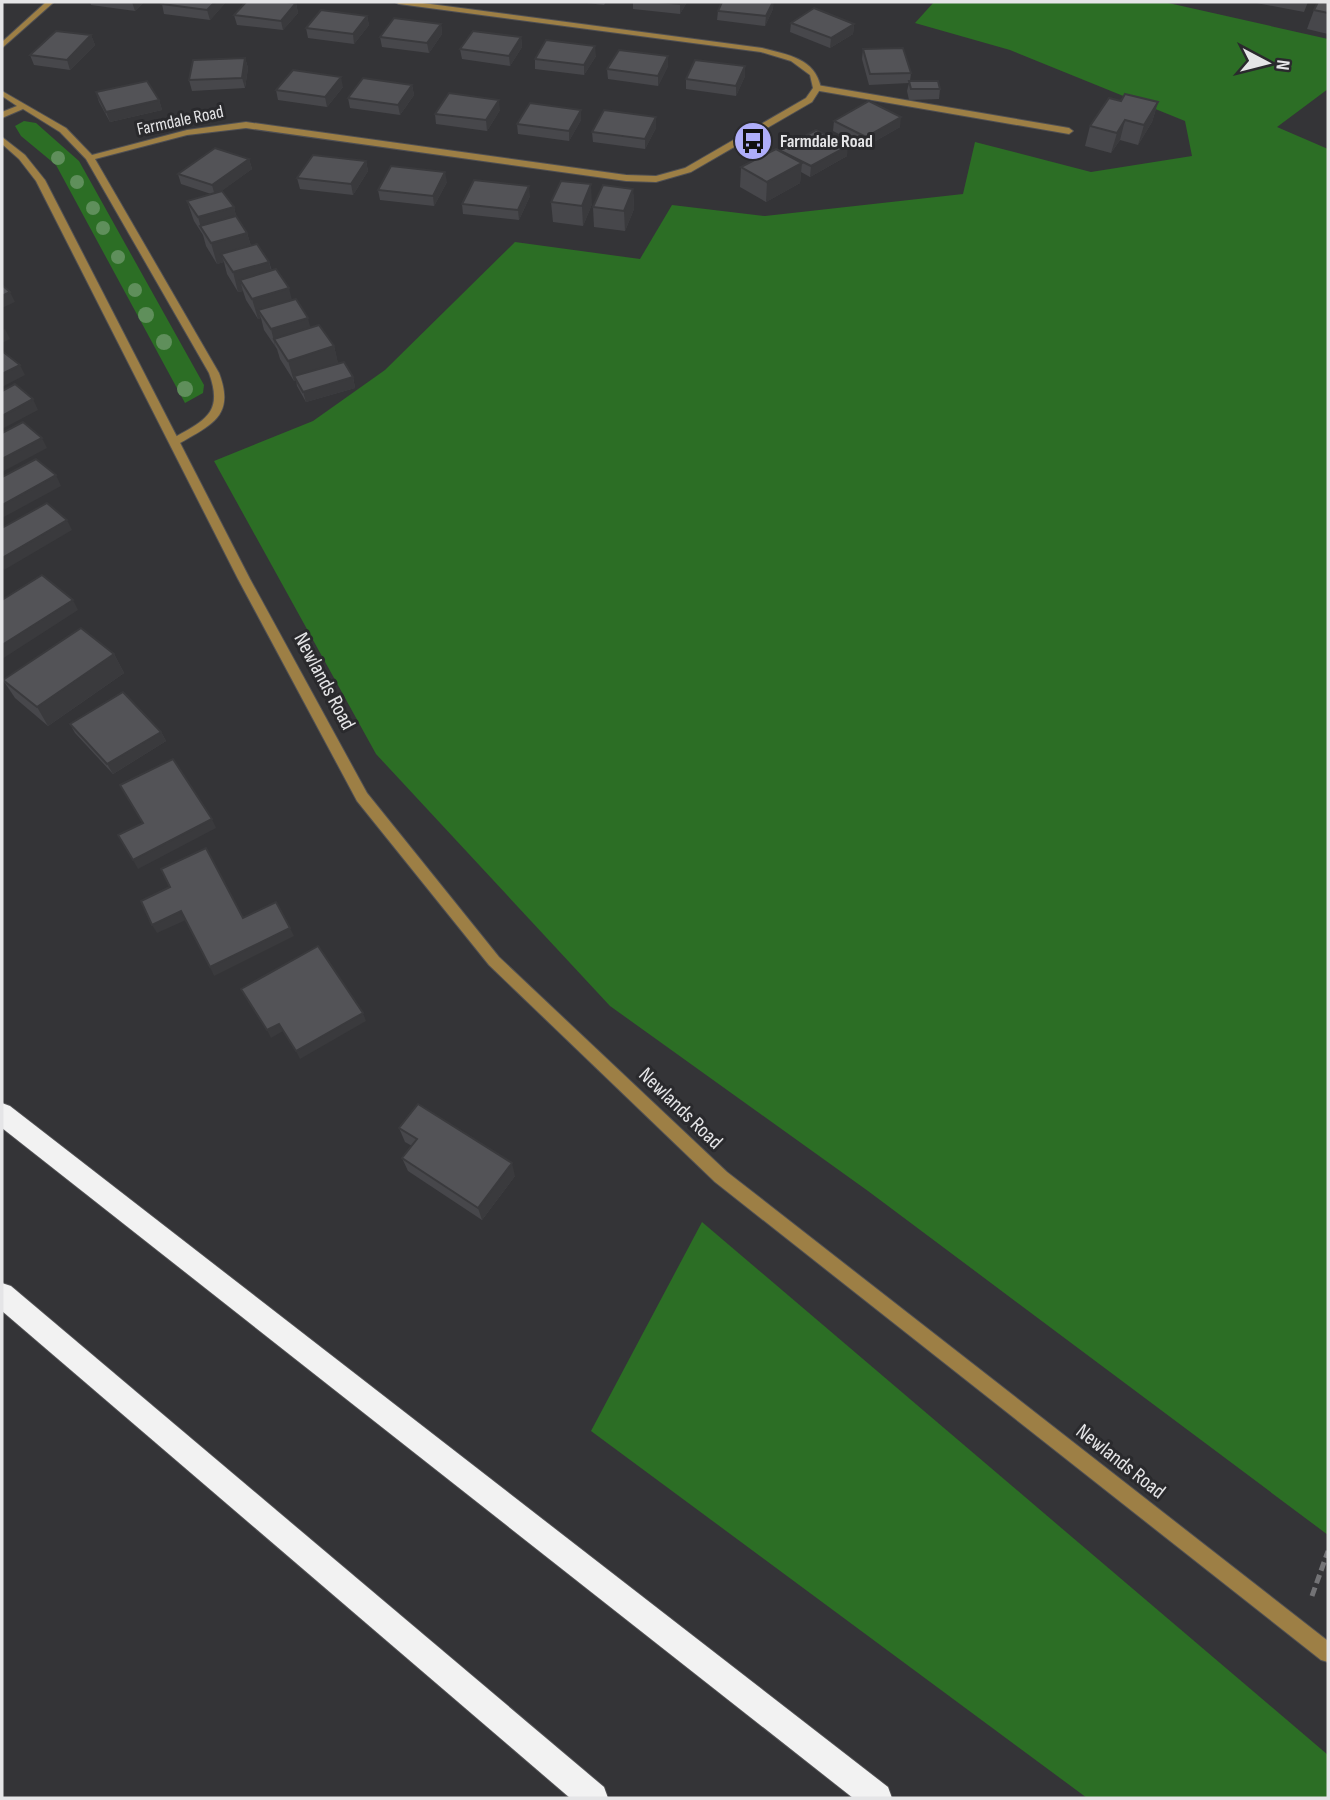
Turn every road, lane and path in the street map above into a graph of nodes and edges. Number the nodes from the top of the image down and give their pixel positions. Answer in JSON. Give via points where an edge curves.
{"nodes":[{"id":1,"x":50,"y":2,"type":"edge"},
{"id":2,"x":399,"y":2,"type":"edge"},
{"id":3,"x":2,"y":46,"type":"edge"},
{"id":4,"x":817,"y":88,"type":"junction"},
{"id":5,"x":2,"y":93,"type":"edge"},
{"id":6,"x":24,"y":106,"type":"junction"},
{"id":7,"x":2,"y":115,"type":"edge"},
{"id":8,"x":1069,"y":131,"type":"dead end"},
{"id":9,"x":2,"y":140,"type":"edge"},
{"id":10,"x":90,"y":158,"type":"junction"},
{"id":11,"x":176,"y":441,"type":"junction"},
{"id":12,"x":2,"y":1114,"type":"edge"},
{"id":13,"x":2,"y":1295,"type":"edge"},
{"id":14,"x":1328,"y":1551,"type":"edge"},
{"id":15,"x":1299,"y":1630,"type":"junction"},
{"id":16,"x":1328,"y":1654,"type":"edge"},
{"id":17,"x":593,"y":1798,"type":"edge"},
{"id":18,"x":877,"y":1798,"type":"edge"}],
"edges":[{"from":1,"to":3,"type":"street"},
{"from":2,"to":4,"type":"street","via":[[762,50],[794,59],[814,74]]},
{"from":4,"to":8,"type":"street"},
{"from":4,"to":10,"type":"street","name":"Farmdale Road","via":[[809,100],[688,170],[656,179],[246,125],[194,130]]},
{"from":5,"to":6,"type":"street"},
{"from":6,"to":7,"type":"street"},
{"from":6,"to":10,"type":"street","via":[[63,130]]},
{"from":9,"to":11,"type":"street","name":"Newlands Road","via":[[40,180]]},
{"from":10,"to":11,"type":"street","via":[[222,392],[221,406],[208,420]]},
{"from":11,"to":15,"type":"street","name":"Newlands Road","via":[[244,579],[362,797],[494,961],[721,1177]]},
{"from":12,"to":18,"type":"highway"},
{"from":13,"to":17,"type":"highway"},
{"from":14,"to":15,"type":"path"},
{"from":15,"to":16,"type":"street","name":"Newlands Road"}]}
